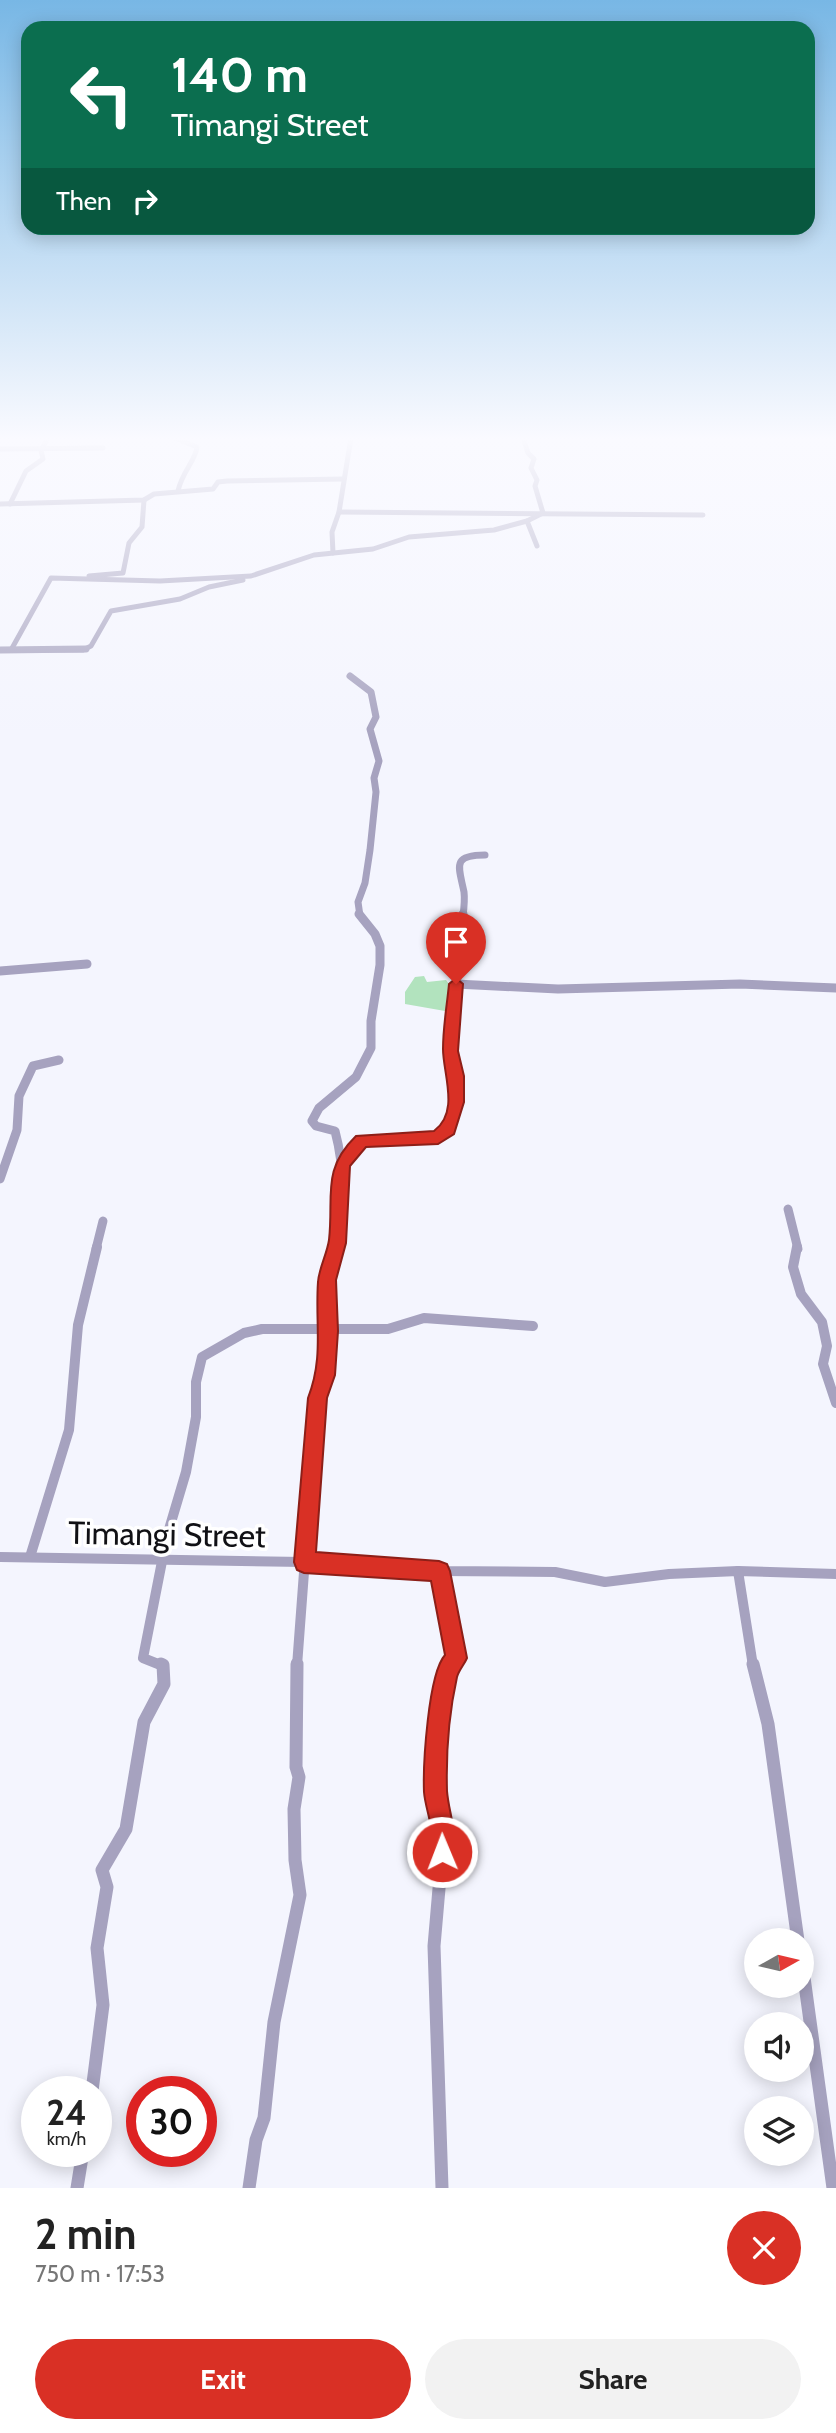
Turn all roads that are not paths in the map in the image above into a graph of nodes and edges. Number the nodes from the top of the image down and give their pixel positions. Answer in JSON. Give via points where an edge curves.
{"nodes":[{"id":1,"x":131,"y":540,"type":"edge"},
{"id":2,"x":330,"y":540,"type":"edge"},
{"id":3,"x":400,"y":540,"type":"edge"},
{"id":4,"x":535,"y":540,"type":"edge"},
{"id":5,"x":537,"y":546,"type":"dead end"},
{"id":6,"x":333,"y":553,"type":"junction"},
{"id":7,"x":251,"y":576,"type":"junction"},
{"id":8,"x":71,"y":578,"type":"junction"},
{"id":9,"x":0,"y":650,"type":"edge"},
{"id":10,"x":11,"y":650,"type":"junction"},
{"id":11,"x":350,"y":676,"type":"dead end"},
{"id":12,"x":485,"y":855,"type":"dead end"},
{"id":13,"x":87,"y":964,"type":"dead end"},
{"id":14,"x":0,"y":971,"type":"edge"},
{"id":15,"x":456,"y":984,"type":"junction"},
{"id":16,"x":836,"y":988,"type":"edge"},
{"id":17,"x":59,"y":1060,"type":"dead end"},
{"id":18,"x":341,"y":1166,"type":"junction"},
{"id":19,"x":0,"y":1180,"type":"edge"},
{"id":20,"x":788,"y":1209,"type":"dead end"},
{"id":21,"x":103,"y":1221,"type":"dead end"},
{"id":22,"x":533,"y":1326,"type":"dead end"},
{"id":23,"x":329,"y":1331,"type":"junction"},
{"id":24,"x":836,"y":1403,"type":"edge"},
{"id":25,"x":0,"y":1557,"type":"edge"},
{"id":26,"x":30,"y":1557,"type":"junction"},
{"id":27,"x":164,"y":1562,"type":"junction"},
{"id":28,"x":304,"y":1562,"type":"junction"},
{"id":29,"x":439,"y":1571,"type":"junction"},
{"id":30,"x":738,"y":1571,"type":"junction"},
{"id":31,"x":836,"y":1574,"type":"edge"},
{"id":32,"x":796,"y":1928,"type":"edge"},
{"id":33,"x":807,"y":1998,"type":"edge"},
{"id":34,"x":94,"y":2076,"type":"edge"},
{"id":35,"x":80,"y":2167,"type":"edge"},
{"id":36,"x":77,"y":2188,"type":"edge"},
{"id":37,"x":249,"y":2188,"type":"edge"},
{"id":38,"x":442,"y":2188,"type":"edge"},
{"id":39,"x":833,"y":2188,"type":"edge"}],
"edges":[{"from":1,"to":8,"type":"street","via":[[123,573]]},
{"from":2,"to":6,"type":"street"},
{"from":3,"to":6,"type":"street","via":[[373,549]]},
{"from":4,"to":5,"type":"street"},
{"from":6,"to":7,"type":"street"},
{"from":7,"to":8,"type":"street","via":[[160,582]]},
{"from":7,"to":10,"type":"street","via":[[180,599],[111,611],[92,646],[83,650]]},
{"from":8,"to":10,"type":"street","via":[[51,578]]},
{"from":9,"to":10,"type":"street"},
{"from":11,"to":18,"type":"street","via":[[371,692],[376,713],[370,725],[379,761],[370,850],[358,902],[359,915],[380,944],[372,1047],[345,1091],[314,1111],[312,1121],[335,1131]]},
{"from":12,"to":15,"type":"street","via":[[469,855],[458,868],[465,896]]},
{"from":13,"to":14,"type":"street"},
{"from":15,"to":16,"type":"street","via":[[558,989],[740,984]]},
{"from":15,"to":18,"type":"street","via":[[450,1051],[456,1102],[448,1130],[438,1137],[362,1140]]},
{"from":17,"to":19,"type":"street","via":[[33,1066],[19,1096],[17,1130]]},
{"from":18,"to":23,"type":"street","via":[[337,1243],[327,1280]]},
{"from":20,"to":24,"type":"street","via":[[799,1250],[793,1267],[801,1294],[822,1322],[827,1346],[823,1364]]},
{"from":21,"to":26,"type":"street","via":[[78,1325],[69,1430]]},
{"from":22,"to":23,"type":"street","via":[[424,1318],[388,1329]]},
{"from":23,"to":27,"type":"street","via":[[262,1329],[244,1333],[202,1357],[186,1472]]},
{"from":23,"to":28,"type":"street","via":[[326,1375],[317,1398]]},
{"from":25,"to":26,"type":"street","name":"Timangi Street"},
{"from":26,"to":27,"type":"street","name":"Timangi Street"},
{"from":27,"to":28,"type":"street","name":"Timangi Street"},
{"from":27,"to":34,"type":"street","via":[[143,1658],[163,1665],[164,1684],[144,1722],[127,1829],[102,1870],[107,1887],[97,1948],[103,2004]]},
{"from":28,"to":29,"type":"street","name":"Timangi Street"},
{"from":28,"to":37,"type":"street","via":[[296,1676],[299,1777],[294,1809],[300,1895],[274,2022],[264,2118]]},
{"from":29,"to":30,"type":"street","name":"Timangi Street","via":[[555,1572],[605,1582]]},
{"from":29,"to":38,"type":"street","via":[[456,1658],[447,1669],[436,1756],[436,1794],[444,1831],[434,1946]]},
{"from":30,"to":31,"type":"street","name":"Timangi Street"},
{"from":30,"to":32,"type":"street","via":[[751,1657],[768,1724]]},
{"from":33,"to":39,"type":"street"},
{"from":35,"to":36,"type":"street"}]}
